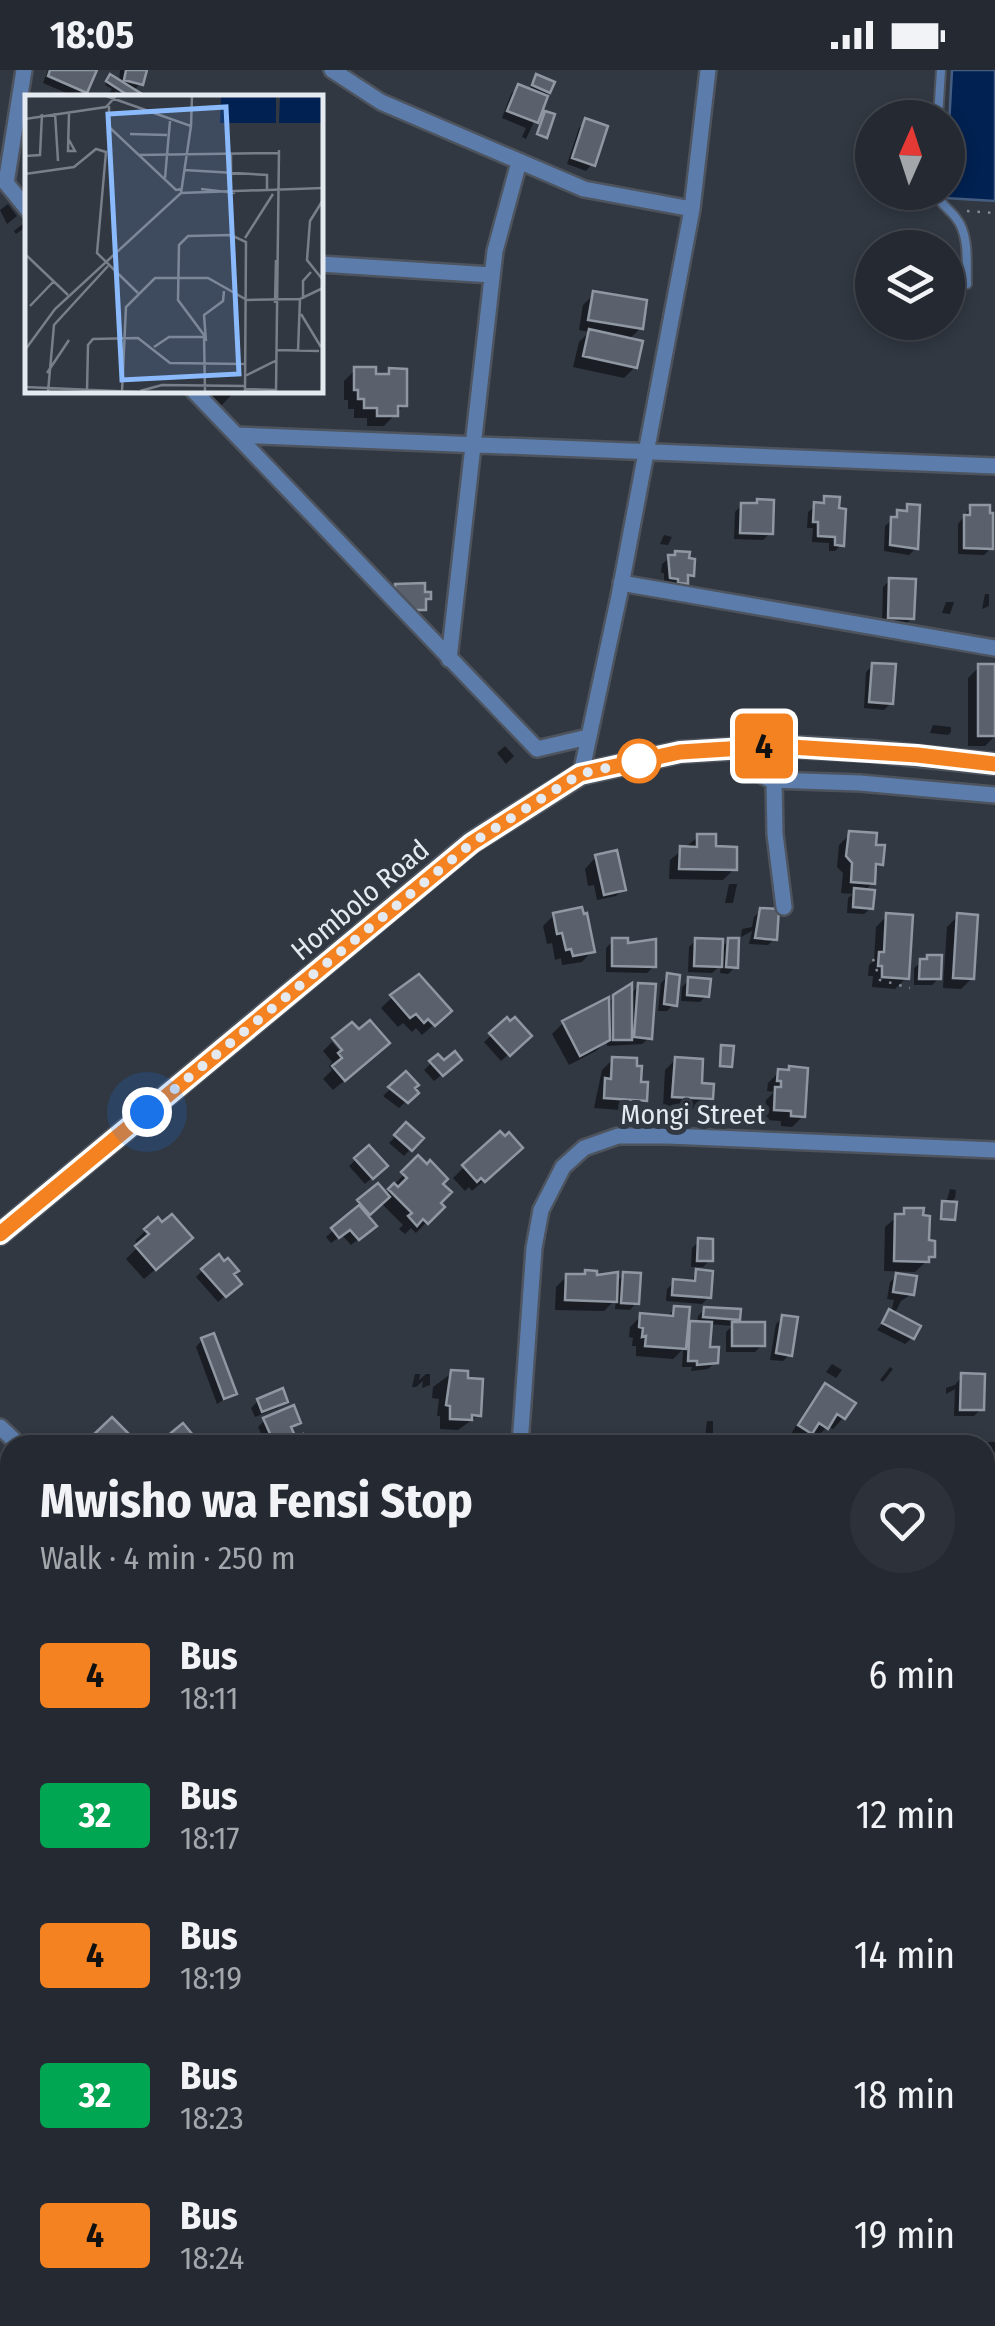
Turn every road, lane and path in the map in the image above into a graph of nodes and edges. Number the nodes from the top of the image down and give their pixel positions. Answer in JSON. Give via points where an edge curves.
{"nodes":[{"id":1,"x":24,"y":70,"type":"edge"},
{"id":2,"x":708,"y":70,"type":"edge"},
{"id":3,"x":941,"y":70,"type":"edge"},
{"id":4,"x":338,"y":72,"type":"edge"},
{"id":5,"x":939,"y":100,"type":"edge"},
{"id":6,"x":520,"y":162,"type":"junction"},
{"id":7,"x":25,"y":206,"type":"edge"},
{"id":8,"x":692,"y":209,"type":"junction"},
{"id":9,"x":947,"y":210,"type":"edge"},
{"id":10,"x":958,"y":210,"type":"edge"},
{"id":11,"x":995,"y":213,"type":"edge"},
{"id":12,"x":322,"y":264,"type":"edge"},
{"id":13,"x":492,"y":275,"type":"junction"},
{"id":14,"x":967,"y":284,"type":"dead end"},
{"id":15,"x":195,"y":392,"type":"edge"},
{"id":16,"x":236,"y":435,"type":"junction"},
{"id":17,"x":472,"y":445,"type":"junction"},
{"id":18,"x":646,"y":453,"type":"junction"},
{"id":19,"x":995,"y":466,"type":"edge"},
{"id":20,"x":621,"y":583,"type":"junction"},
{"id":21,"x":995,"y":648,"type":"edge"},
{"id":22,"x":449,"y":659,"type":"junction"},
{"id":23,"x":588,"y":738,"type":"junction"},
{"id":24,"x":749,"y":747,"type":"junction"},
{"id":25,"x":995,"y":764,"type":"edge"},
{"id":26,"x":580,"y":774,"type":"junction"},
{"id":27,"x":774,"y":780,"type":"junction"},
{"id":28,"x":995,"y":794,"type":"edge"},
{"id":29,"x":784,"y":906,"type":"dead end"},
{"id":30,"x":873,"y":959,"type":"dead end"},
{"id":31,"x":910,"y":988,"type":"dead end"},
{"id":32,"x":995,"y":1150,"type":"edge"},
{"id":33,"x":0,"y":1234,"type":"edge"},
{"id":34,"x":521,"y":1435,"type":"edge"}],
"edges":[{"from":1,"to":7,"type":"street","via":[[6,183]]},
{"from":2,"to":8,"type":"street"},
{"from":3,"to":5,"type":"lane"},
{"from":4,"to":6,"type":"street","via":[[381,102]]},
{"from":6,"to":8,"type":"street","via":[[584,190]]},
{"from":6,"to":13,"type":"street"},
{"from":8,"to":18,"type":"street"},
{"from":9,"to":14,"type":"lane","via":[[964,232]]},
{"from":10,"to":11,"type":"path"},
{"from":12,"to":13,"type":"street"},
{"from":13,"to":17,"type":"street"},
{"from":15,"to":16,"type":"street"},
{"from":16,"to":17,"type":"street"},
{"from":16,"to":22,"type":"street"},
{"from":17,"to":18,"type":"street"},
{"from":17,"to":22,"type":"street"},
{"from":18,"to":19,"type":"street"},
{"from":18,"to":20,"type":"street"},
{"from":20,"to":21,"type":"street"},
{"from":20,"to":23,"type":"street"},
{"from":22,"to":23,"type":"street","via":[[537,749]]},
{"from":23,"to":26,"type":"street"},
{"from":24,"to":25,"type":"street","name":"Hombolo Road"},
{"from":24,"to":26,"type":"street","name":"Hombolo Road","via":[[680,752]]},
{"from":24,"to":27,"type":"street","via":[[754,771]]},
{"from":26,"to":33,"type":"street","name":"Hombolo Road","via":[[472,843]]},
{"from":27,"to":28,"type":"street"},
{"from":27,"to":29,"type":"street"},
{"from":30,"to":31,"type":"path","via":[[880,980]]},
{"from":32,"to":34,"type":"street","name":"Mongi Street","via":[[668,1136],[618,1136],[584,1148],[563,1168],[542,1210]]}]}
